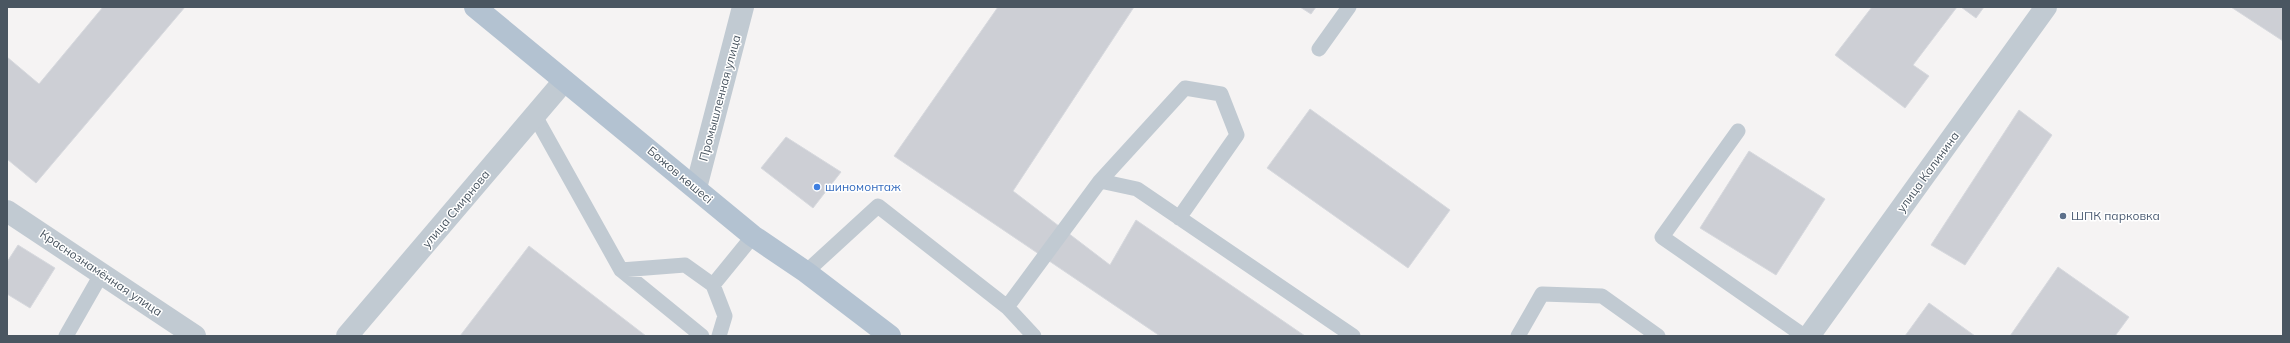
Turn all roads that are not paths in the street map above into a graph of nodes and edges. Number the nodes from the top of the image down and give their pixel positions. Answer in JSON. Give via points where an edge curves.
{"nodes":[{"id":1,"x":475,"y":7,"type":"edge"},
{"id":2,"x":743,"y":7,"type":"edge"},
{"id":3,"x":1349,"y":7,"type":"edge"},
{"id":4,"x":2046,"y":7,"type":"edge"},
{"id":5,"x":1319,"y":49,"type":"dead end"},
{"id":6,"x":564,"y":81,"type":"junction"},
{"id":7,"x":535,"y":116,"type":"junction"},
{"id":8,"x":1738,"y":131,"type":"dead end"},
{"id":9,"x":1100,"y":180,"type":"junction"},
{"id":10,"x":696,"y":188,"type":"junction"},
{"id":11,"x":7,"y":211,"type":"edge"},
{"id":12,"x":1179,"y":218,"type":"junction"},
{"id":13,"x":753,"y":236,"type":"junction"},
{"id":14,"x":621,"y":270,"type":"junction"},
{"id":15,"x":102,"y":272,"type":"junction"},
{"id":16,"x":806,"y":272,"type":"junction"},
{"id":17,"x":713,"y":285,"type":"junction"},
{"id":18,"x":1007,"y":307,"type":"junction"},
{"id":19,"x":66,"y":336,"type":"edge"},
{"id":20,"x":195,"y":336,"type":"edge"},
{"id":21,"x":347,"y":336,"type":"edge"},
{"id":22,"x":702,"y":336,"type":"edge"},
{"id":23,"x":719,"y":336,"type":"edge"},
{"id":24,"x":890,"y":336,"type":"edge"},
{"id":25,"x":1034,"y":336,"type":"edge"},
{"id":26,"x":1353,"y":336,"type":"edge"},
{"id":27,"x":1518,"y":336,"type":"edge"},
{"id":28,"x":1658,"y":336,"type":"edge"},
{"id":29,"x":1804,"y":336,"type":"edge"},
{"id":30,"x":1809,"y":336,"type":"edge"}],
"edges":[{"from":1,"to":6,"type":"main road","name":"Бажов көшесі"},
{"from":2,"to":10,"type":"street","name":"Промышленная улица"},
{"from":3,"to":5,"type":"lane"},
{"from":4,"to":30,"type":"street","name":"улица Калинина"},
{"from":6,"to":7,"type":"street","name":"улица Смирнова"},
{"from":6,"to":10,"type":"main road","name":"Бажов көшесі"},
{"from":7,"to":14,"type":"lane"},
{"from":7,"to":21,"type":"street","name":"улица Смирнова"},
{"from":8,"to":29,"type":"lane","via":[[1662,237]]},
{"from":9,"to":12,"type":"lane","via":[[1137,189]]},
{"from":9,"to":12,"type":"lane","via":[[1185,88],[1221,94],[1237,134]]},
{"from":9,"to":18,"type":"lane"},
{"from":10,"to":13,"type":"main road","name":"Бажов көшесі"},
{"from":11,"to":15,"type":"street","name":"Краснознамённая улица"},
{"from":12,"to":26,"type":"lane"},
{"from":13,"to":16,"type":"main road","name":"Бажов көшесі"},
{"from":13,"to":17,"type":"lane"},
{"from":14,"to":17,"type":"lane","via":[[685,266]]},
{"from":14,"to":22,"type":"lane"},
{"from":15,"to":19,"type":"lane"},
{"from":15,"to":20,"type":"street","name":"Краснознамённая улица"},
{"from":16,"to":18,"type":"lane","via":[[878,206]]},
{"from":16,"to":24,"type":"main road","name":"Бажов көшесі"},
{"from":17,"to":23,"type":"lane","via":[[725,316]]},
{"from":18,"to":25,"type":"lane"},
{"from":27,"to":28,"type":"lane","via":[[1542,294],[1602,296]]}]}
